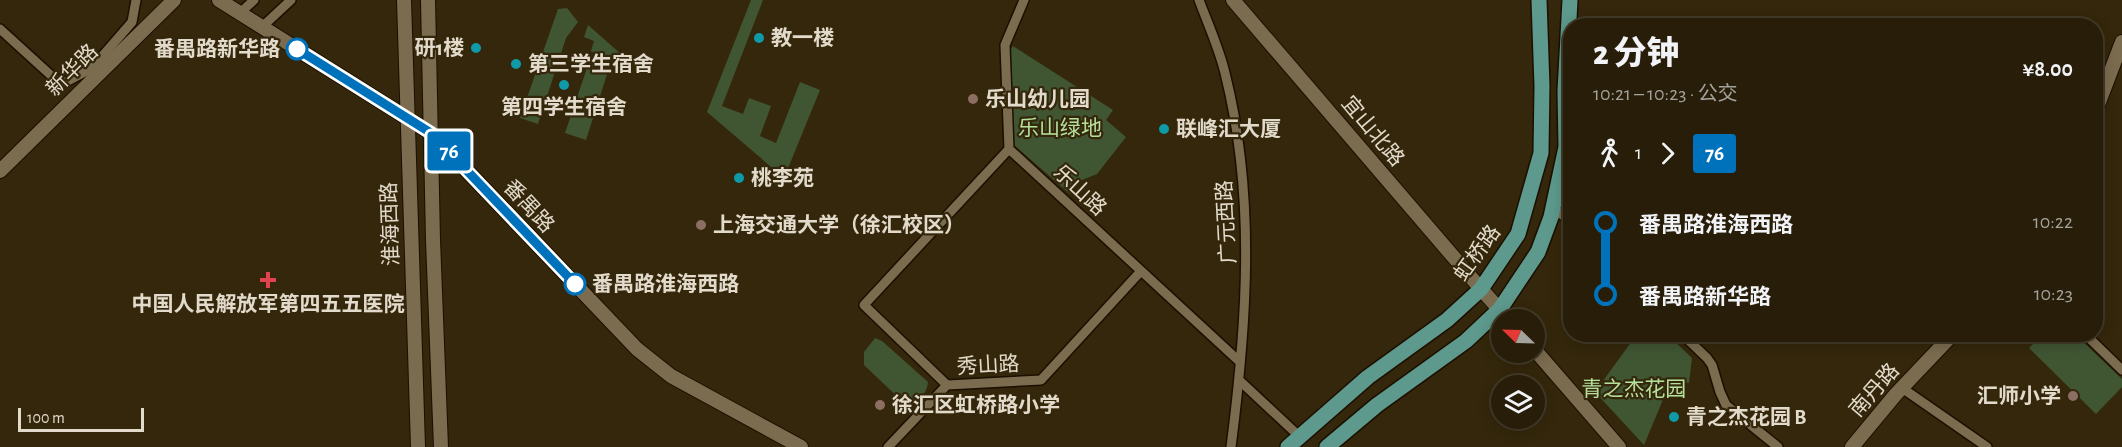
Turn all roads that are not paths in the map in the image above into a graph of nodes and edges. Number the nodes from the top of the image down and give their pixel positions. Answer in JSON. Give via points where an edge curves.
{"nodes":[{"id":1,"x":136,"y":0,"type":"edge"},
{"id":2,"x":174,"y":0,"type":"edge"},
{"id":3,"x":219,"y":0,"type":"edge"},
{"id":4,"x":254,"y":0,"type":"edge"},
{"id":5,"x":291,"y":0,"type":"edge"},
{"id":6,"x":404,"y":0,"type":"edge"},
{"id":7,"x":428,"y":0,"type":"edge"},
{"id":8,"x":1023,"y":0,"type":"edge"},
{"id":9,"x":1198,"y":0,"type":"edge"},
{"id":10,"x":1234,"y":0,"type":"edge"},
{"id":11,"x":1539,"y":0,"type":"edge"},
{"id":12,"x":1570,"y":0,"type":"edge"},
{"id":13,"x":240,"y":13,"type":"junction"},
{"id":14,"x":1570,"y":18,"type":"edge"},
{"id":15,"x":262,"y":27,"type":"junction"},
{"id":16,"x":0,"y":29,"type":"edge"},
{"id":17,"x":2122,"y":42,"type":"edge"},
{"id":18,"x":96,"y":70,"type":"junction"},
{"id":19,"x":2103,"y":92,"type":"edge"},
{"id":20,"x":407,"y":117,"type":"junction"},
{"id":21,"x":431,"y":133,"type":"junction"},
{"id":22,"x":1009,"y":148,"type":"junction"},
{"id":23,"x":1563,"y":161,"type":"edge"},
{"id":24,"x":0,"y":171,"type":"edge"},
{"id":25,"x":1553,"y":209,"type":"junction"},
{"id":26,"x":1563,"y":215,"type":"edge"},
{"id":27,"x":1142,"y":271,"type":"junction"},
{"id":28,"x":1481,"y":289,"type":"junction"},
{"id":29,"x":1500,"y":309,"type":"edge"},
{"id":30,"x":1508,"y":309,"type":"edge"},
{"id":31,"x":1491,"y":323,"type":"edge"},
{"id":32,"x":1690,"y":342,"type":"edge"},
{"id":33,"x":1945,"y":342,"type":"edge"},
{"id":34,"x":2093,"y":342,"type":"edge"},
{"id":35,"x":1240,"y":362,"type":"junction"},
{"id":36,"x":1545,"y":362,"type":"edge"},
{"id":37,"x":2122,"y":370,"type":"edge"},
{"id":38,"x":1239,"y":380,"type":"junction"},
{"id":39,"x":947,"y":385,"type":"junction"},
{"id":40,"x":1902,"y":388,"type":"junction"},
{"id":41,"x":1299,"y":436,"type":"junction"},
{"id":42,"x":418,"y":447,"type":"edge"},
{"id":43,"x":441,"y":447,"type":"edge"},
{"id":44,"x":801,"y":447,"type":"edge"},
{"id":45,"x":888,"y":447,"type":"edge"},
{"id":46,"x":1231,"y":447,"type":"edge"},
{"id":47,"x":1288,"y":447,"type":"edge"},
{"id":48,"x":1327,"y":447,"type":"edge"},
{"id":49,"x":1619,"y":447,"type":"edge"},
{"id":50,"x":1778,"y":447,"type":"edge"},
{"id":51,"x":1852,"y":447,"type":"edge"},
{"id":52,"x":1988,"y":447,"type":"edge"}],
"edges":[{"from":1,"to":18,"type":"street","via":[[132,22]]},
{"from":2,"to":18,"type":"street","name":"新华路"},
{"from":3,"to":13,"type":"street","name":"番禺路"},
{"from":4,"to":13,"type":"street"},
{"from":5,"to":15,"type":"street"},
{"from":6,"to":20,"type":"street","name":"淮海西路"},
{"from":7,"to":21,"type":"street","name":"淮海西路"},
{"from":8,"to":22,"type":"street","via":[[1005,45]]},
{"from":9,"to":35,"type":"street","name":"广元西路","via":[[1224,71],[1239,150],[1247,252]]},
{"from":10,"to":28,"type":"street","name":"宜山北路"},
{"from":11,"to":28,"type":"main road","name":"虹桥路","via":[[1541,153],[1518,234]]},
{"from":12,"to":14,"type":"main road"},
{"from":13,"to":15,"type":"street","name":"番禺路"},
{"from":15,"to":20,"type":"street","name":"番禺路"},
{"from":16,"to":18,"type":"street","via":[[56,80],[66,82]]},
{"from":17,"to":19,"type":"street"},
{"from":18,"to":24,"type":"street","name":"新华路"},
{"from":20,"to":21,"type":"street","name":"番禺路"},
{"from":20,"to":42,"type":"street","name":"淮海西路"},
{"from":21,"to":43,"type":"street","name":"淮海西路"},
{"from":21,"to":44,"type":"street","name":"番禺路","via":[[638,350],[670,376]]},
{"from":22,"to":27,"type":"street","name":"乐山路"},
{"from":22,"to":39,"type":"street","via":[[864,305]]},
{"from":23,"to":25,"type":"main road"},
{"from":25,"to":26,"type":"street"},
{"from":25,"to":30,"type":"main road","via":[[1538,252]]},
{"from":27,"to":35,"type":"street","name":"乐山路"},
{"from":27,"to":39,"type":"street","name":"秀山路","via":[[1041,380]]},
{"from":28,"to":29,"type":"street","name":"宜山北路"},
{"from":28,"to":41,"type":"main road","name":"虹桥路"},
{"from":31,"to":48,"type":"main road","via":[[1377,405]]},
{"from":32,"to":50,"type":"street","via":[[1712,365],[1722,399],[1732,411]]},
{"from":33,"to":40,"type":"street","name":"南丹路"},
{"from":34,"to":37,"type":"street"},
{"from":35,"to":38,"type":"street","name":"广元西路"},
{"from":36,"to":49,"type":"street"},
{"from":38,"to":41,"type":"street"},
{"from":38,"to":46,"type":"street","name":"广元西路"},
{"from":39,"to":45,"type":"street","name":"秀山路"},
{"from":40,"to":51,"type":"street","name":"南丹路"},
{"from":40,"to":52,"type":"street"},
{"from":41,"to":47,"type":"main road","name":"虹桥路"}]}
